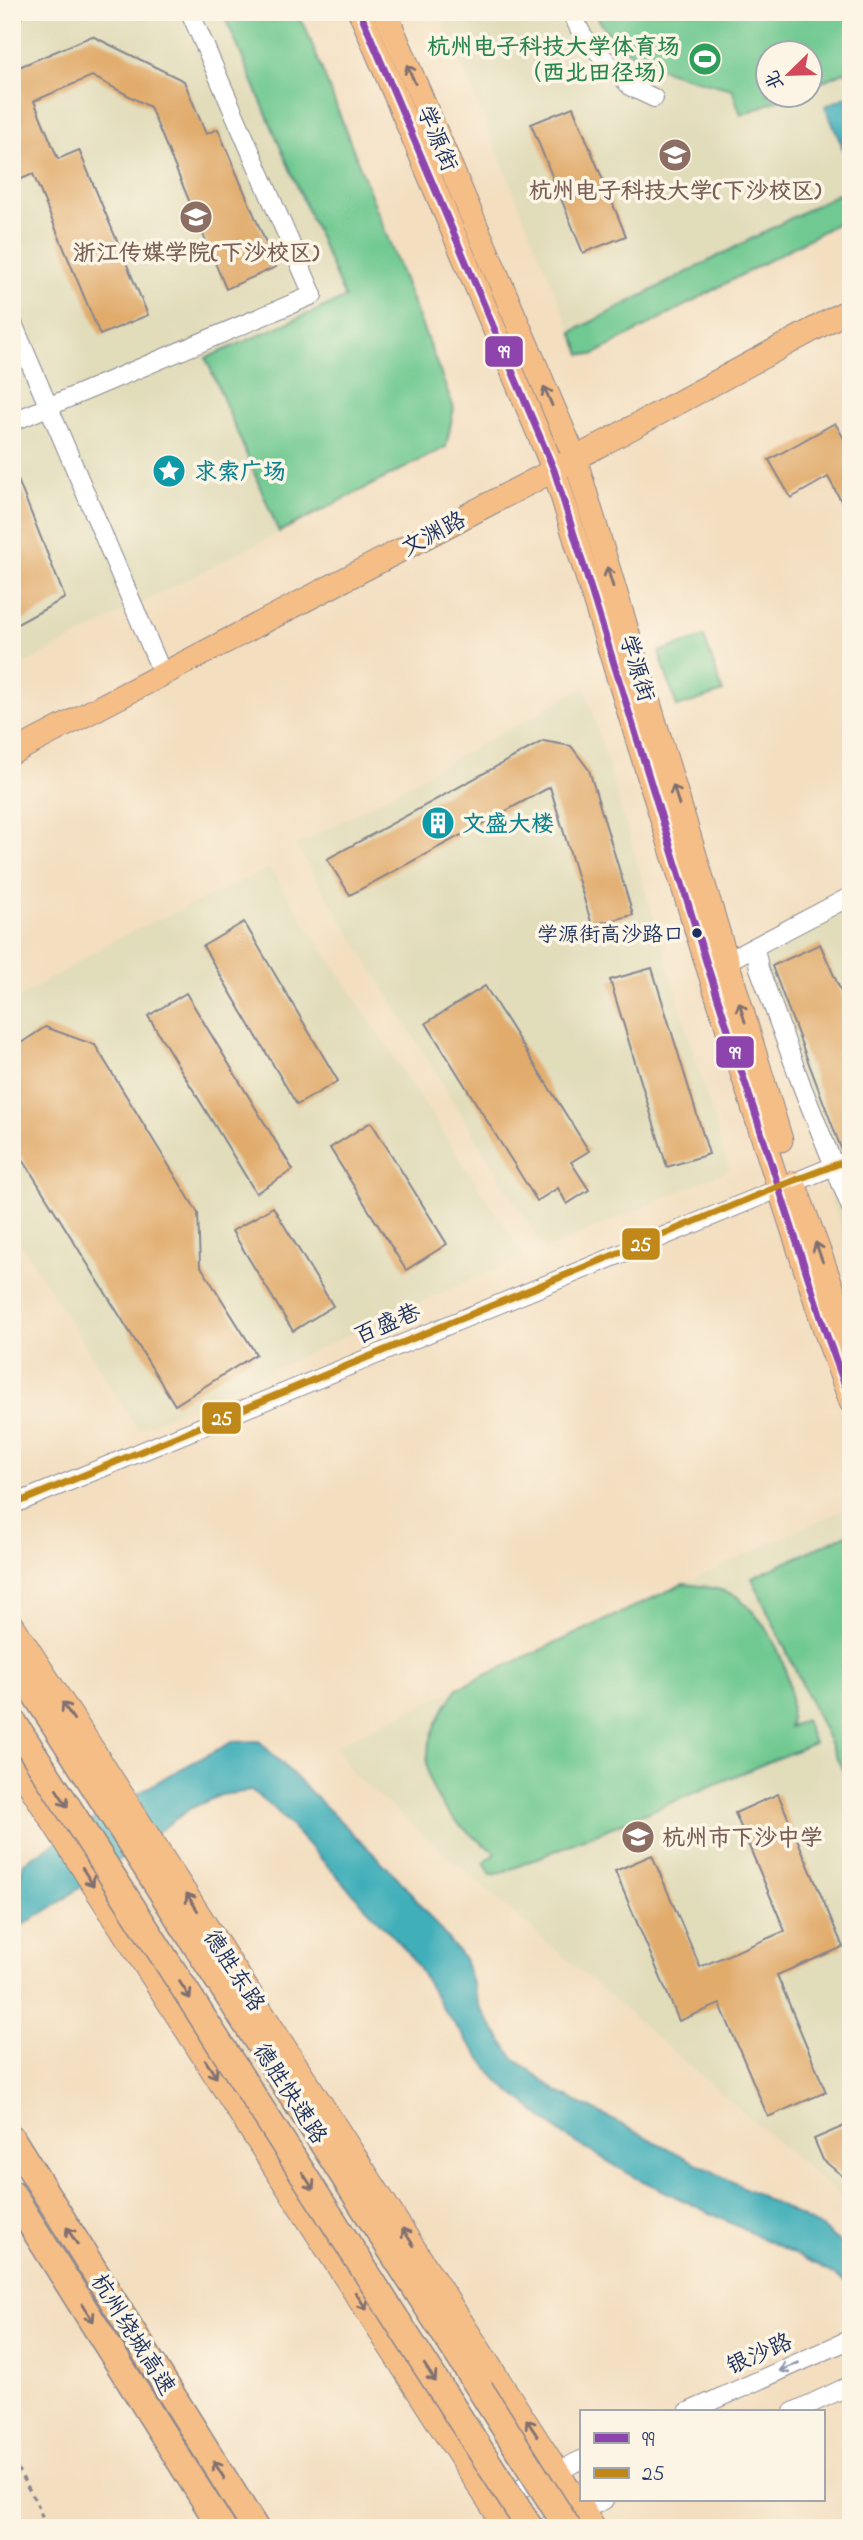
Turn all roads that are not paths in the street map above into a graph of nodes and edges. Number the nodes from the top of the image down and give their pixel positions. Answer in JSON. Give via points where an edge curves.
{"nodes":[{"id":1,"x":190,"y":12,"type":"edge"},
{"id":2,"x":360,"y":12,"type":"edge"},
{"id":3,"x":385,"y":12,"type":"edge"},
{"id":4,"x":571,"y":12,"type":"edge"},
{"id":5,"x":654,"y":98,"type":"dead end"},
{"id":6,"x":851,"y":309,"type":"edge"},
{"id":7,"x":12,"y":321,"type":"edge"},
{"id":8,"x":49,"y":407,"type":"junction"},
{"id":9,"x":12,"y":422,"type":"edge"},
{"id":10,"x":575,"y":458,"type":"junction"},
{"id":11,"x":554,"y":470,"type":"junction"},
{"id":12,"x":163,"y":675,"type":"junction"},
{"id":13,"x":12,"y":753,"type":"edge"},
{"id":14,"x":851,"y":896,"type":"edge"},
{"id":15,"x":755,"y":947,"type":"junction"},
{"id":16,"x":718,"y":967,"type":"junction"},
{"id":17,"x":840,"y":1163,"type":"junction"},
{"id":18,"x":786,"y":1184,"type":"junction"},
{"id":19,"x":851,"y":1208,"type":"edge"},
{"id":20,"x":851,"y":1339,"type":"edge"},
{"id":21,"x":851,"y":1402,"type":"edge"},
{"id":22,"x":12,"y":1505,"type":"edge"},
{"id":23,"x":12,"y":1624,"type":"edge"},
{"id":24,"x":12,"y":1658,"type":"edge"},
{"id":25,"x":12,"y":1720,"type":"edge"},
{"id":26,"x":12,"y":1758,"type":"edge"},
{"id":27,"x":12,"y":2139,"type":"edge"},
{"id":28,"x":12,"y":2194,"type":"edge"},
{"id":29,"x":851,"y":2339,"type":"edge"},
{"id":30,"x":851,"y":2385,"type":"edge"},
{"id":31,"x":692,"y":2410,"type":"edge"},
{"id":32,"x":797,"y":2410,"type":"edge"},
{"id":33,"x":580,"y":2460,"type":"edge"},
{"id":34,"x":559,"y":2470,"type":"junction"},
{"id":35,"x":602,"y":2502,"type":"edge"},
{"id":36,"x":490,"y":2503,"type":"junction"},
{"id":37,"x":581,"y":2522,"type":"edge"},
{"id":38,"x":222,"y":2528,"type":"edge"},
{"id":39,"x":256,"y":2528,"type":"edge"},
{"id":40,"x":506,"y":2528,"type":"edge"},
{"id":41,"x":530,"y":2528,"type":"edge"},
{"id":42,"x":544,"y":2528,"type":"edge"}],
"edges":[{"from":1,"to":8,"type":"street","via":[[313,295]]},
{"from":2,"to":11,"type":"main road","name":"学源街"},
{"from":10,"to":3,"type":"main road","name":"学源街","one_way":true},
{"from":4,"to":5,"type":"street","via":[[583,36],[631,87]]},
{"from":6,"to":10,"type":"main road","name":"文渊路"},
{"from":7,"to":8,"type":"street"},
{"from":8,"to":9,"type":"street"},
{"from":8,"to":12,"type":"street"},
{"from":10,"to":11,"type":"main road","name":"文渊路"},
{"from":16,"to":10,"type":"main road","name":"学源街","one_way":true},
{"from":11,"to":12,"type":"main road","name":"文渊路"},
{"from":11,"to":16,"type":"main road","name":"学源街"},
{"from":12,"to":13,"type":"main road","name":"文渊路"},
{"from":14,"to":15,"type":"street"},
{"from":15,"to":16,"type":"street"},
{"from":15,"to":17,"type":"street","via":[[759,968]]},
{"from":16,"to":18,"type":"main road","name":"学源街"},
{"from":17,"to":18,"type":"street","name":"百盛巷"},
{"from":17,"to":19,"type":"street"},
{"from":20,"to":18,"type":"main road","name":"学源街","one_way":true},
{"from":18,"to":21,"type":"main road","name":"学源街"},
{"from":18,"to":22,"type":"street","name":"百盛巷"},
{"from":34,"to":23,"type":"main road","name":"德胜东路","one_way":true},
{"from":24,"to":37,"type":"highway","name":"德胜快速路","bridge":true},
{"from":25,"to":41,"type":"highway","name":"德胜快速路","one_way":true,"bridge":true},
{"from":26,"to":36,"type":"main road","one_way":true},
{"from":39,"to":27,"type":"highway","name":"杭州绕城高速","one_way":true},
{"from":28,"to":38,"type":"highway","name":"杭州绕城高速","one_way":true},
{"from":29,"to":31,"type":"street","name":"银沙路","one_way":true},
{"from":30,"to":32,"type":"street"},
{"from":33,"to":34,"type":"street"},
{"from":34,"to":36,"type":"street"},
{"from":34,"to":37,"type":"main road","name":"德胜东路"},
{"from":35,"to":37,"type":"street"},
{"from":36,"to":40,"type":"main road"},
{"from":37,"to":42,"type":"street"}]}
